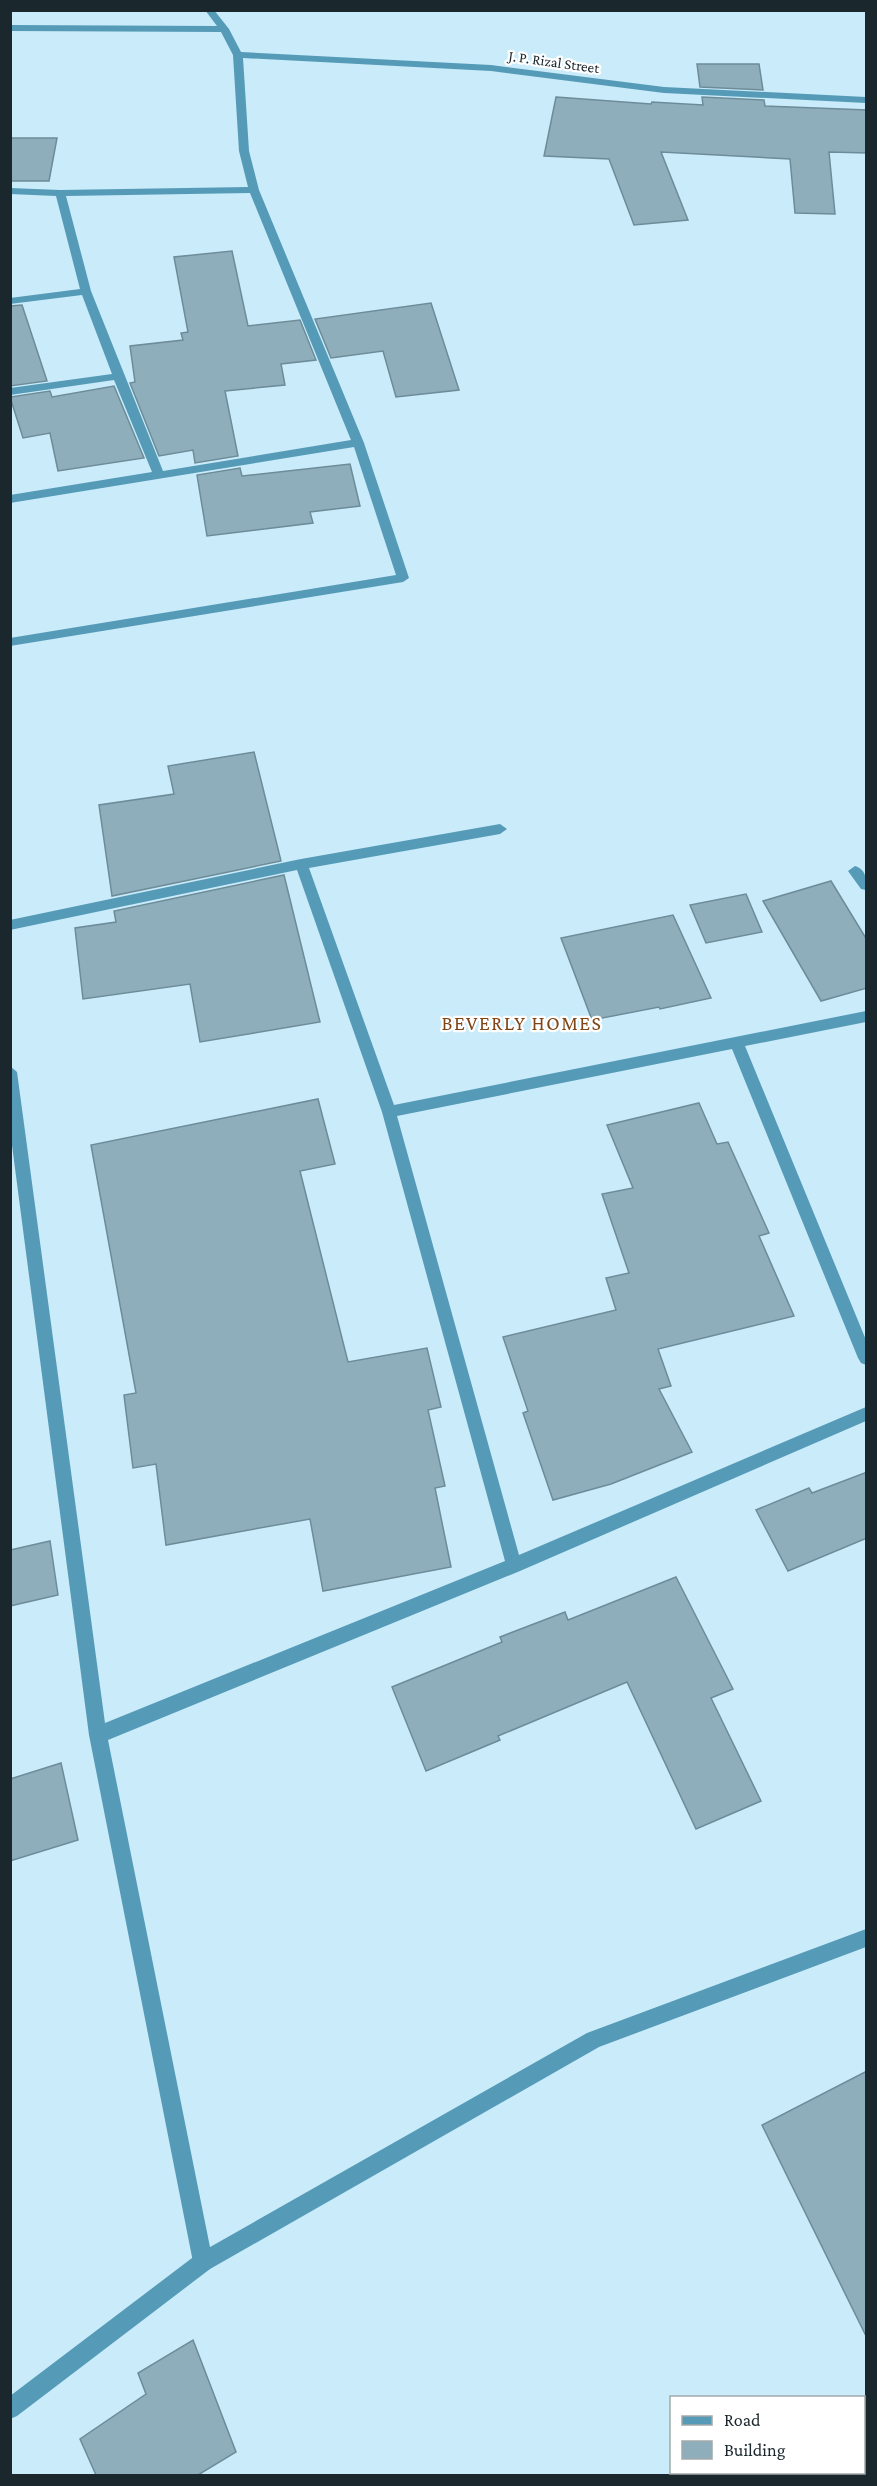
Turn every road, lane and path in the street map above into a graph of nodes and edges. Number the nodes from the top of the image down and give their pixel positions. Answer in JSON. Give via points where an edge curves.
{"nodes":[{"id":1,"x":209,"y":10,"type":"edge"},
{"id":2,"x":10,"y":28,"type":"edge"},
{"id":3,"x":224,"y":29,"type":"junction"},
{"id":4,"x":238,"y":55,"type":"junction"},
{"id":5,"x":867,"y":100,"type":"edge"},
{"id":6,"x":254,"y":190,"type":"junction"},
{"id":7,"x":10,"y":191,"type":"edge"},
{"id":8,"x":60,"y":193,"type":"junction"},
{"id":9,"x":86,"y":291,"type":"junction"},
{"id":10,"x":10,"y":301,"type":"edge"},
{"id":11,"x":118,"y":376,"type":"junction"},
{"id":12,"x":10,"y":392,"type":"edge"},
{"id":13,"x":357,"y":443,"type":"junction"},
{"id":14,"x":159,"y":475,"type":"junction"},
{"id":15,"x":10,"y":499,"type":"edge"},
{"id":16,"x":10,"y":642,"type":"edge"},
{"id":17,"x":500,"y":829,"type":"dead end"},
{"id":18,"x":301,"y":864,"type":"junction"},
{"id":19,"x":855,"y":871,"type":"dead end"},
{"id":20,"x":867,"y":885,"type":"edge"},
{"id":21,"x":10,"y":925,"type":"edge"},
{"id":22,"x":867,"y":1016,"type":"edge"},
{"id":23,"x":736,"y":1042,"type":"junction"},
{"id":24,"x":10,"y":1072,"type":"edge"},
{"id":25,"x":389,"y":1112,"type":"junction"},
{"id":26,"x":867,"y":1358,"type":"edge"},
{"id":27,"x":867,"y":1414,"type":"edge"},
{"id":28,"x":514,"y":1565,"type":"junction"},
{"id":29,"x":98,"y":1735,"type":"junction"},
{"id":30,"x":867,"y":1938,"type":"edge"},
{"id":31,"x":203,"y":2262,"type":"junction"},
{"id":32,"x":10,"y":2409,"type":"edge"}],
"edges":[{"from":1,"to":3,"type":"street"},
{"from":2,"to":3,"type":"street"},
{"from":3,"to":4,"type":"street"},
{"from":4,"to":5,"type":"street","name":"J. P. Rizal Street","via":[[491,68],[664,90]]},
{"from":4,"to":6,"type":"street","via":[[244,151]]},
{"from":6,"to":8,"type":"street"},
{"from":6,"to":13,"type":"street"},
{"from":7,"to":8,"type":"street"},
{"from":8,"to":9,"type":"street"},
{"from":9,"to":10,"type":"street"},
{"from":9,"to":11,"type":"street"},
{"from":11,"to":12,"type":"street"},
{"from":11,"to":14,"type":"street"},
{"from":13,"to":14,"type":"street"},
{"from":13,"to":16,"type":"street","via":[[403,578]]},
{"from":14,"to":15,"type":"street"},
{"from":17,"to":18,"type":"street"},
{"from":18,"to":21,"type":"street"},
{"from":18,"to":25,"type":"street"},
{"from":19,"to":20,"type":"street"},
{"from":22,"to":23,"type":"street"},
{"from":23,"to":25,"type":"street"},
{"from":23,"to":26,"type":"street"},
{"from":24,"to":29,"type":"street"},
{"from":25,"to":28,"type":"street"},
{"from":27,"to":28,"type":"street"},
{"from":28,"to":29,"type":"street"},
{"from":29,"to":31,"type":"street"},
{"from":30,"to":31,"type":"street","via":[[594,2040]]},
{"from":31,"to":32,"type":"street"}]}
